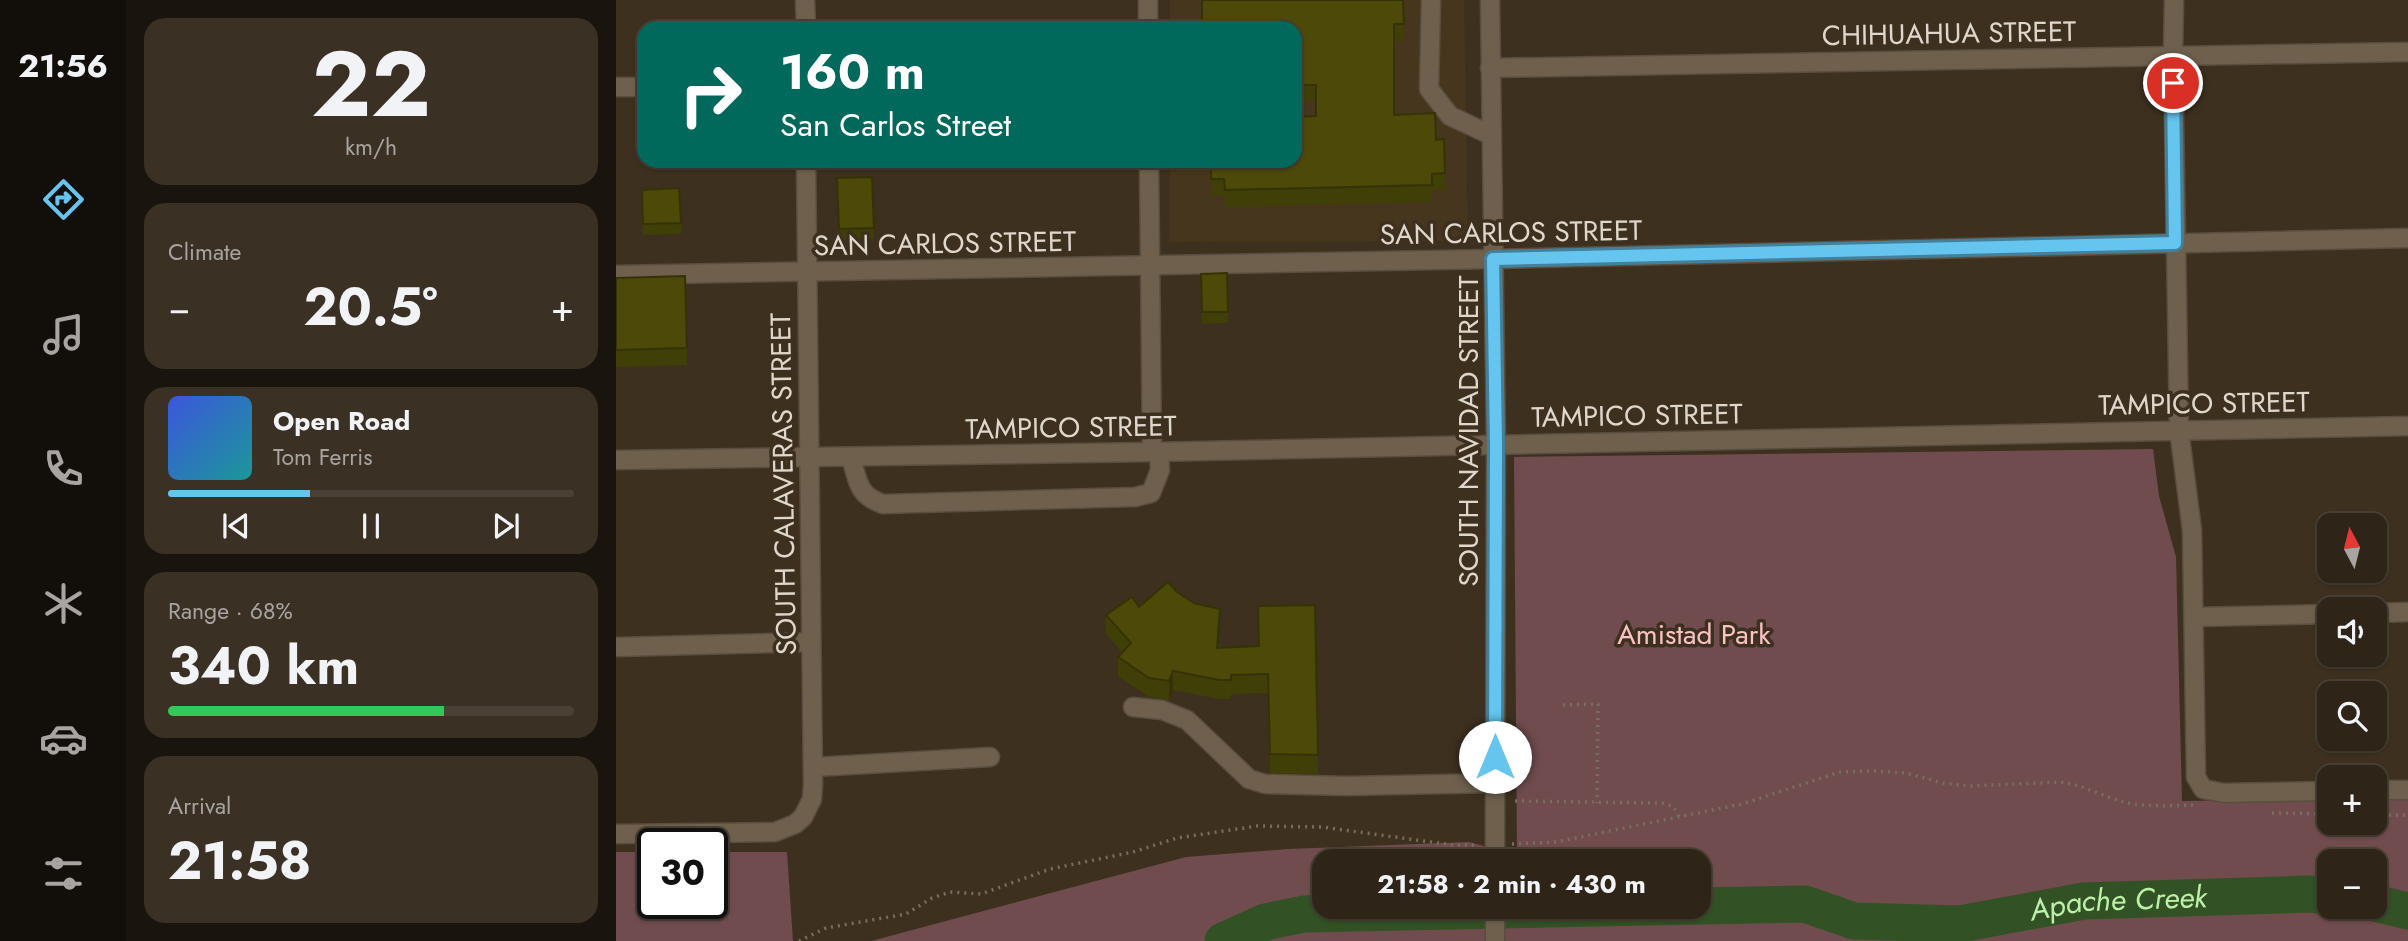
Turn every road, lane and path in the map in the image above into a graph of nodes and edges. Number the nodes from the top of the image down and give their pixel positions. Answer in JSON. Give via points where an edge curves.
{"nodes":[{"id":1,"x":805,"y":0,"type":"edge"},
{"id":2,"x":1148,"y":0,"type":"edge"},
{"id":3,"x":1431,"y":0,"type":"edge"},
{"id":4,"x":1490,"y":0,"type":"edge"},
{"id":5,"x":2174,"y":0,"type":"edge"},
{"id":6,"x":806,"y":21,"type":"edge"},
{"id":7,"x":1148,"y":21,"type":"edge"},
{"id":8,"x":2408,"y":52,"type":"edge"},
{"id":9,"x":2173,"y":56,"type":"junction"},
{"id":10,"x":1490,"y":68,"type":"junction"},
{"id":11,"x":616,"y":87,"type":"edge"},
{"id":12,"x":637,"y":87,"type":"edge"},
{"id":13,"x":1491,"y":135,"type":"junction"},
{"id":14,"x":806,"y":168,"type":"edge"},
{"id":15,"x":1149,"y":168,"type":"edge"},
{"id":16,"x":2408,"y":238,"type":"edge"},
{"id":17,"x":2175,"y":243,"type":"junction"},
{"id":18,"x":1493,"y":259,"type":"junction"},
{"id":19,"x":1150,"y":265,"type":"junction"},
{"id":20,"x":807,"y":272,"type":"junction"},
{"id":21,"x":616,"y":275,"type":"edge"},
{"id":22,"x":2408,"y":426,"type":"edge"},
{"id":23,"x":2179,"y":430,"type":"junction"},
{"id":24,"x":1496,"y":444,"type":"junction"},
{"id":25,"x":1155,"y":452,"type":"junction"},
{"id":26,"x":851,"y":457,"type":"junction"},
{"id":27,"x":808,"y":458,"type":"junction"},
{"id":28,"x":616,"y":460,"type":"edge"},
{"id":29,"x":2387,"y":612,"type":"edge"},
{"id":30,"x":2408,"y":612,"type":"edge"},
{"id":31,"x":2317,"y":614,"type":"edge"},
{"id":32,"x":2194,"y":617,"type":"junction"},
{"id":33,"x":811,"y":642,"type":"junction"},
{"id":34,"x":616,"y":648,"type":"edge"},
{"id":35,"x":1563,"y":705,"type":"dead end"},
{"id":36,"x":1133,"y":707,"type":"dead end"},
{"id":37,"x":990,"y":757,"type":"dead end"},
{"id":38,"x":814,"y":767,"type":"junction"},
{"id":39,"x":1495,"y":783,"type":"junction"},
{"id":40,"x":2387,"y":790,"type":"edge"},
{"id":41,"x":2408,"y":790,"type":"edge"},
{"id":42,"x":2317,"y":791,"type":"edge"},
{"id":43,"x":2199,"y":797,"type":"junction"},
{"id":44,"x":1513,"y":801,"type":"dead end"},
{"id":45,"x":1597,"y":803,"type":"junction"},
{"id":46,"x":2262,"y":813,"type":"dead end"},
{"id":47,"x":2317,"y":814,"type":"edge"},
{"id":48,"x":2387,"y":815,"type":"edge"},
{"id":49,"x":2408,"y":815,"type":"edge"},
{"id":50,"x":1679,"y":817,"type":"junction"},
{"id":51,"x":616,"y":834,"type":"edge"},
{"id":52,"x":1506,"y":844,"type":"dead end"},
{"id":53,"x":1479,"y":845,"type":"dead end"},
{"id":54,"x":1495,"y":849,"type":"edge"},
{"id":55,"x":1495,"y":919,"type":"edge"},
{"id":56,"x":799,"y":941,"type":"edge"},
{"id":57,"x":1495,"y":941,"type":"edge"}],
"edges":[{"from":1,"to":6,"type":"street"},
{"from":2,"to":7,"type":"street"},
{"from":3,"to":13,"type":"street","via":[[1429,89],[1450,116]]},
{"from":4,"to":10,"type":"street","name":"SOUTH NAVIDAD STREET"},
{"from":5,"to":9,"type":"street"},
{"from":8,"to":9,"type":"street","name":"CHIHUAHUA STREET"},
{"from":9,"to":10,"type":"street","name":"CHIHUAHUA STREET"},
{"from":9,"to":17,"type":"street"},
{"from":10,"to":13,"type":"street","name":"SOUTH NAVIDAD STREET"},
{"from":11,"to":12,"type":"street"},
{"from":13,"to":18,"type":"street","name":"SOUTH NAVIDAD STREET"},
{"from":14,"to":20,"type":"street","name":"SOUTH CALAVERAS STREET"},
{"from":15,"to":19,"type":"street"},
{"from":16,"to":17,"type":"street","name":"SAN CARLOS STREET"},
{"from":17,"to":18,"type":"street","name":"SAN CARLOS STREET"},
{"from":17,"to":23,"type":"street"},
{"from":18,"to":19,"type":"street","name":"SAN CARLOS STREET"},
{"from":18,"to":24,"type":"street","name":"SOUTH NAVIDAD STREET"},
{"from":19,"to":20,"type":"street","name":"SAN CARLOS STREET"},
{"from":19,"to":25,"type":"street"},
{"from":20,"to":21,"type":"street","name":"SAN CARLOS STREET"},
{"from":20,"to":27,"type":"street","name":"SOUTH CALAVERAS STREET"},
{"from":22,"to":23,"type":"street","name":"TAMPICO STREET"},
{"from":23,"to":24,"type":"street","name":"TAMPICO STREET"},
{"from":23,"to":32,"type":"street","via":[[2192,530]]},
{"from":24,"to":25,"type":"street","name":"TAMPICO STREET"},
{"from":24,"to":39,"type":"street","name":"SOUTH NAVIDAD STREET"},
{"from":25,"to":26,"type":"street","name":"TAMPICO STREET"},
{"from":25,"to":26,"type":"street","via":[[1160,470],[1151,493],[1135,497],[883,504],[860,489]]},
{"from":26,"to":27,"type":"street","name":"TAMPICO STREET"},
{"from":27,"to":28,"type":"street","name":"TAMPICO STREET"},
{"from":27,"to":33,"type":"street","name":"SOUTH CALAVERAS STREET"},
{"from":29,"to":30,"type":"street"},
{"from":31,"to":32,"type":"street"},
{"from":32,"to":43,"type":"street"},
{"from":33,"to":34,"type":"street"},
{"from":33,"to":38,"type":"street","name":"SOUTH CALAVERAS STREET"},
{"from":35,"to":45,"type":"path","via":[[1598,704]]},
{"from":36,"to":39,"type":"street","via":[[1161,710],[1187,720],[1249,779],[1265,784]]},
{"from":37,"to":38,"type":"street"},
{"from":38,"to":51,"type":"street","name":"SOUTH CALAVERAS STREET","via":[[809,806],[795,824],[775,832]]},
{"from":39,"to":54,"type":"street","name":"SOUTH NAVIDAD STREET","bridge":true},
{"from":40,"to":41,"type":"street"},
{"from":42,"to":43,"type":"street"},
{"from":43,"to":50,"type":"path","via":[[2162,806],[2128,803],[2071,783],[1971,786],[1906,773],[1840,772],[1742,804]]},
{"from":44,"to":45,"type":"path"},
{"from":45,"to":50,"type":"path","via":[[1662,803],[1674,807]]},
{"from":46,"to":47,"type":"path"},
{"from":48,"to":49,"type":"path"},
{"from":50,"to":52,"type":"path","via":[[1556,842]]},
{"from":53,"to":56,"type":"path","via":[[1322,827],[1257,826],[1177,838],[1050,869],[981,894],[950,892],[906,914],[826,928]]},
{"from":55,"to":57,"type":"street"}]}
